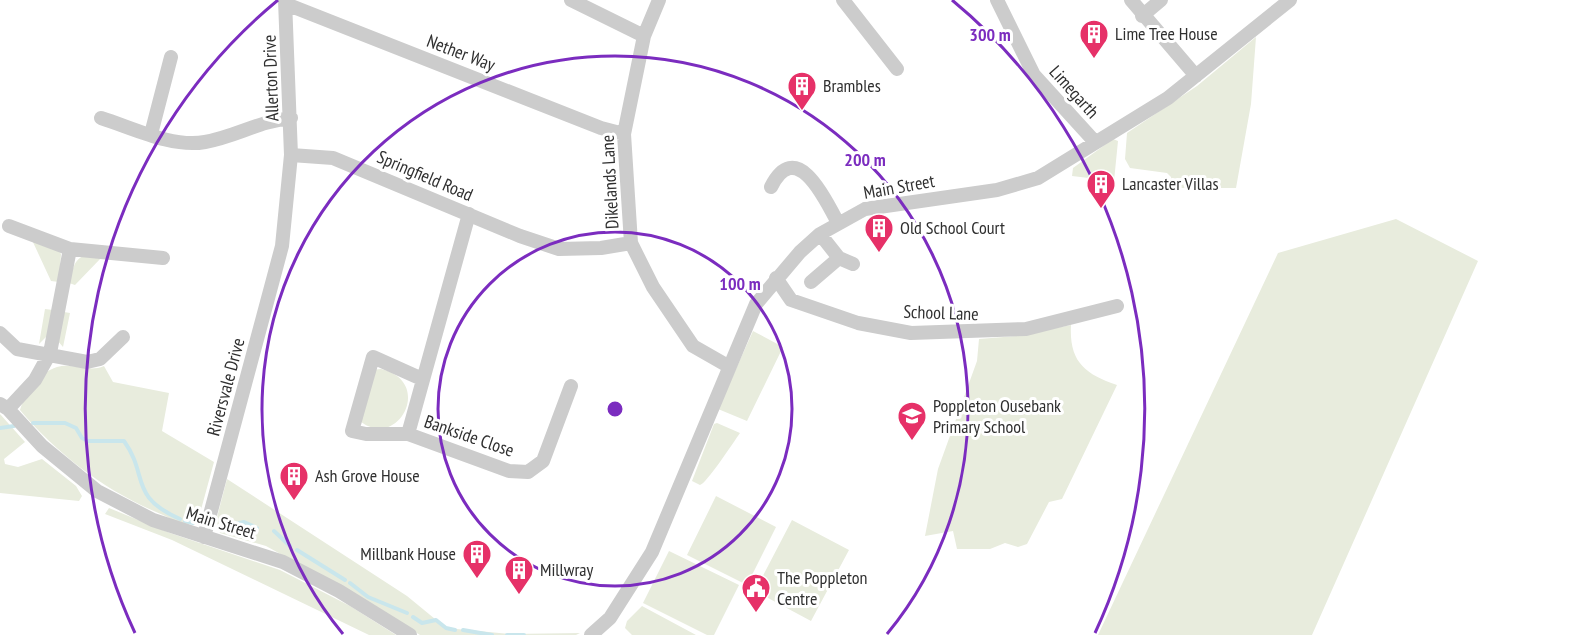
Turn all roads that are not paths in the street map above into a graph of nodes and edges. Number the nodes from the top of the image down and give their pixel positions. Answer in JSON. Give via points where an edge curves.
{"nodes":[{"id":1,"x":571,"y":0,"type":"edge"},
{"id":2,"x":659,"y":0,"type":"edge"},
{"id":3,"x":843,"y":0,"type":"edge"},
{"id":4,"x":997,"y":0,"type":"edge"},
{"id":5,"x":1131,"y":0,"type":"edge"},
{"id":6,"x":1161,"y":0,"type":"edge"},
{"id":7,"x":1290,"y":0,"type":"edge"},
{"id":8,"x":285,"y":2,"type":"edge"},
{"id":9,"x":1142,"y":16,"type":"junction"},
{"id":10,"x":644,"y":36,"type":"junction"},
{"id":11,"x":171,"y":57,"type":"dead end"},
{"id":12,"x":897,"y":69,"type":"dead end"},
{"id":13,"x":1196,"y":76,"type":"junction"},
{"id":14,"x":101,"y":118,"type":"dead end"},
{"id":15,"x":291,"y":118,"type":"junction"},
{"id":16,"x":152,"y":134,"type":"junction"},
{"id":17,"x":624,"y":134,"type":"junction"},
{"id":18,"x":1095,"y":142,"type":"junction"},
{"id":19,"x":291,"y":155,"type":"junction"},
{"id":20,"x":771,"y":187,"type":"dead end"},
{"id":21,"x":469,"y":214,"type":"junction"},
{"id":22,"x":838,"y":223,"type":"junction"},
{"id":23,"x":9,"y":226,"type":"dead end"},
{"id":24,"x":820,"y":234,"type":"junction"},
{"id":25,"x":631,"y":243,"type":"junction"},
{"id":26,"x":70,"y":249,"type":"junction"},
{"id":27,"x":164,"y":258,"type":"dead end"},
{"id":28,"x":839,"y":258,"type":"junction"},
{"id":29,"x":853,"y":264,"type":"dead end"},
{"id":30,"x":776,"y":278,"type":"junction"},
{"id":31,"x":811,"y":282,"type":"dead end"},
{"id":32,"x":1117,"y":306,"type":"dead end"},
{"id":33,"x":0,"y":333,"type":"edge"},
{"id":34,"x":123,"y":337,"type":"dead end"},
{"id":35,"x":50,"y":353,"type":"junction"},
{"id":36,"x":728,"y":366,"type":"junction"},
{"id":37,"x":422,"y":378,"type":"junction"},
{"id":38,"x":571,"y":386,"type":"dead end"},
{"id":39,"x":8,"y":410,"type":"edge"},
{"id":40,"x":408,"y":434,"type":"junction"},
{"id":41,"x":204,"y":537,"type":"junction"},
{"id":42,"x":410,"y":635,"type":"edge"},
{"id":43,"x":591,"y":635,"type":"edge"}],
"edges":[{"from":1,"to":10,"type":"street"},
{"from":2,"to":10,"type":"street","name":"Dikelands Lane"},
{"from":3,"to":12,"type":"street"},
{"from":4,"to":18,"type":"street","name":"Limegarth","via":[[1034,75]]},
{"from":5,"to":9,"type":"street"},
{"from":6,"to":9,"type":"street"},
{"from":7,"to":13,"type":"street","name":"Main Street"},
{"from":8,"to":15,"type":"street","name":"Allerton Drive"},
{"from":8,"to":17,"type":"street","name":"Nether Way"},
{"from":9,"to":13,"type":"street"},
{"from":10,"to":17,"type":"street","name":"Dikelands Lane"},
{"from":11,"to":16,"type":"street"},
{"from":13,"to":18,"type":"street","name":"Main Street","via":[[1168,98]]},
{"from":14,"to":16,"type":"street"},
{"from":15,"to":16,"type":"street","via":[[268,120],[207,142],[178,142]]},
{"from":15,"to":19,"type":"street","name":"Allerton Drive"},
{"from":17,"to":25,"type":"street","name":"Dikelands Lane"},
{"from":18,"to":22,"type":"street","name":"Main Street","via":[[1064,164],[1028,181],[997,190],[865,209]]},
{"from":19,"to":21,"type":"street","name":"Springfield Road","via":[[333,158]]},
{"from":19,"to":41,"type":"street","name":"Riversvale Drive","via":[[282,246]]},
{"from":20,"to":22,"type":"street","via":[[779,172],[787,168],[801,170],[821,189]]},
{"from":21,"to":25,"type":"street","name":"Springfield Road","via":[[559,249]]},
{"from":21,"to":37,"type":"street","name":"Bankside Close"},
{"from":22,"to":24,"type":"street","name":"Main Street"},
{"from":23,"to":26,"type":"street"},
{"from":24,"to":28,"type":"street"},
{"from":24,"to":30,"type":"street","name":"Main Street"},
{"from":25,"to":36,"type":"street","name":"Dikelands Lane","via":[[653,287],[693,346]]},
{"from":26,"to":27,"type":"street"},
{"from":26,"to":35,"type":"street"},
{"from":28,"to":29,"type":"street"},
{"from":28,"to":31,"type":"street"},
{"from":30,"to":32,"type":"street","name":"School Lane","via":[[791,300],[858,323],[911,333],[1026,329]]},
{"from":30,"to":36,"type":"street","name":"Main Street","via":[[756,304]]},
{"from":33,"to":35,"type":"street","via":[[16,349]]},
{"from":34,"to":35,"type":"street","via":[[100,359],[87,362]]},
{"from":35,"to":39,"type":"street","via":[[35,380]]},
{"from":36,"to":43,"type":"street","name":"Main Street","via":[[652,552],[610,618]]},
{"from":37,"to":40,"type":"street","name":"Bankside Close"},
{"from":37,"to":40,"type":"street","name":"Bankside Close","via":[[373,357],[352,432]]},
{"from":38,"to":40,"type":"street","name":"Bankside Close","via":[[543,461],[528,472],[509,471]]},
{"from":39,"to":41,"type":"street","name":"Main Street","via":[[97,491],[153,520]]},
{"from":41,"to":42,"type":"street","name":"Main Street","via":[[283,562]]}]}
